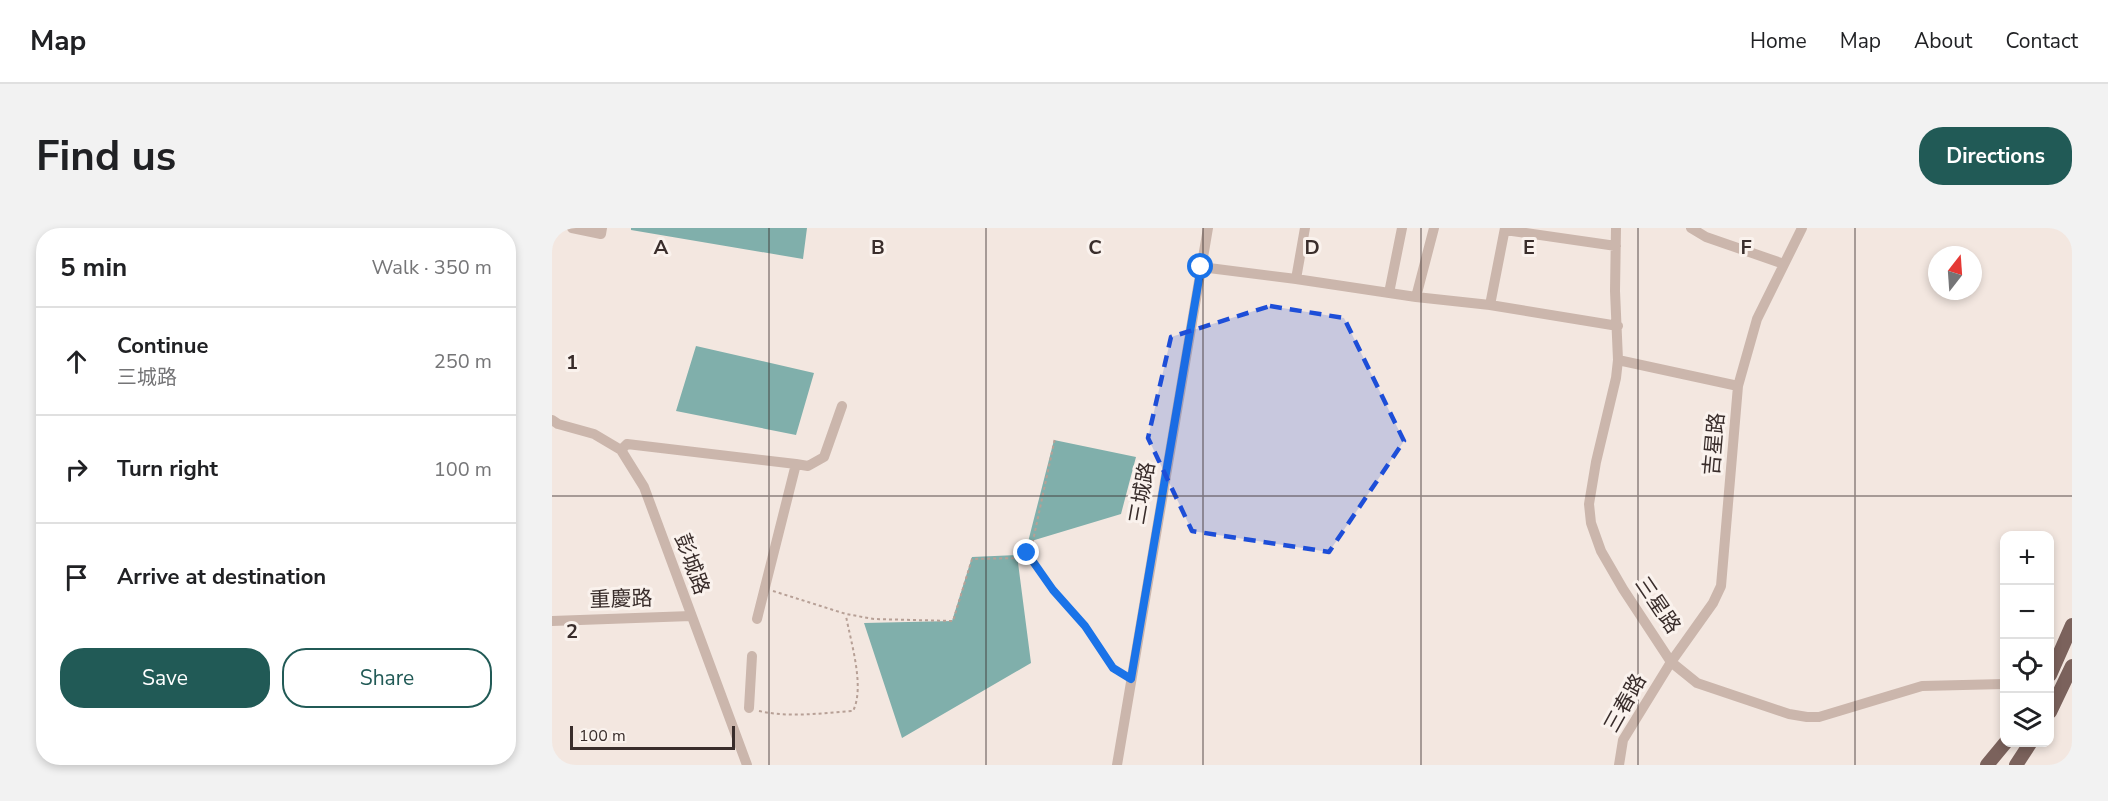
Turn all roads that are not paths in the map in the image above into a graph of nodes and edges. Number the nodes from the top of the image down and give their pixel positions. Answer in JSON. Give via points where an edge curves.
{"nodes":[{"id":1,"x":572,"y":228,"type":"edge"},
{"id":2,"x":602,"y":228,"type":"edge"},
{"id":3,"x":1208,"y":228,"type":"edge"},
{"id":4,"x":1305,"y":228,"type":"edge"},
{"id":5,"x":1402,"y":228,"type":"edge"},
{"id":6,"x":1434,"y":228,"type":"edge"},
{"id":7,"x":1616,"y":228,"type":"edge"},
{"id":8,"x":1690,"y":228,"type":"edge"},
{"id":9,"x":1802,"y":228,"type":"edge"},
{"id":10,"x":1505,"y":229,"type":"edge"},
{"id":11,"x":1616,"y":246,"type":"junction"},
{"id":12,"x":1784,"y":264,"type":"junction"},
{"id":13,"x":1201,"y":267,"type":"junction"},
{"id":14,"x":1296,"y":279,"type":"junction"},
{"id":15,"x":1389,"y":293,"type":"junction"},
{"id":16,"x":1416,"y":297,"type":"junction"},
{"id":17,"x":1490,"y":305,"type":"junction"},
{"id":18,"x":1617,"y":326,"type":"junction"},
{"id":19,"x":1618,"y":360,"type":"junction"},
{"id":20,"x":1738,"y":386,"type":"junction"},
{"id":21,"x":842,"y":406,"type":"dead end"},
{"id":22,"x":552,"y":420,"type":"edge"},
{"id":23,"x":621,"y":450,"type":"junction"},
{"id":24,"x":796,"y":464,"type":"junction"},
{"id":25,"x":691,"y":616,"type":"junction"},
{"id":26,"x":757,"y":619,"type":"dead end"},
{"id":27,"x":552,"y":621,"type":"edge"},
{"id":28,"x":2070,"y":632,"type":"edge"},
{"id":29,"x":752,"y":656,"type":"dead end"},
{"id":30,"x":1671,"y":662,"type":"junction"},
{"id":31,"x":2054,"y":665,"type":"edge"},
{"id":32,"x":2072,"y":666,"type":"edge"},
{"id":33,"x":2000,"y":684,"type":"edge"},
{"id":34,"x":2054,"y":702,"type":"edge"},
{"id":35,"x":749,"y":708,"type":"road end"},
{"id":36,"x":2002,"y":747,"type":"edge"},
{"id":37,"x":2028,"y":747,"type":"edge"},
{"id":38,"x":747,"y":765,"type":"edge"},
{"id":39,"x":1117,"y":765,"type":"edge"},
{"id":40,"x":1618,"y":765,"type":"edge"},
{"id":41,"x":1987,"y":765,"type":"edge"},
{"id":42,"x":2016,"y":765,"type":"edge"}],
"edges":[{"from":1,"to":2,"type":"street","via":[[601,234]]},
{"from":3,"to":13,"type":"street","name":"三城路"},
{"from":4,"to":14,"type":"street"},
{"from":5,"to":15,"type":"street"},
{"from":6,"to":16,"type":"street"},
{"from":7,"to":11,"type":"street","name":"三星路"},
{"from":8,"to":12,"type":"street"},
{"from":9,"to":12,"type":"street","name":"吉星路"},
{"from":10,"to":11,"type":"street"},
{"from":10,"to":17,"type":"street"},
{"from":11,"to":18,"type":"street","name":"三星路"},
{"from":12,"to":20,"type":"street","name":"吉星路","via":[[1757,320]]},
{"from":13,"to":14,"type":"street"},
{"from":13,"to":39,"type":"street","name":"三城路"},
{"from":14,"to":15,"type":"street"},
{"from":15,"to":16,"type":"street"},
{"from":16,"to":17,"type":"street"},
{"from":17,"to":18,"type":"street"},
{"from":18,"to":19,"type":"street","name":"三星路"},
{"from":19,"to":20,"type":"street"},
{"from":19,"to":30,"type":"street","name":"三星路","via":[[1592,483],[1591,523],[1601,551]]},
{"from":20,"to":30,"type":"street","name":"吉星路","via":[[1721,586]]},
{"from":21,"to":24,"type":"street","via":[[824,457],[808,466]]},
{"from":22,"to":23,"type":"street","name":"彭城路","via":[[594,434]]},
{"from":23,"to":24,"type":"street","via":[[627,444]]},
{"from":23,"to":25,"type":"street","name":"彭城路","via":[[644,487]]},
{"from":24,"to":26,"type":"street"},
{"from":25,"to":27,"type":"street","name":"重慶路"},
{"from":25,"to":38,"type":"street","name":"彭城路"},
{"from":28,"to":31,"type":"main road"},
{"from":29,"to":35,"type":"street"},
{"from":30,"to":33,"type":"street","name":"三星路","via":[[1697,683],[1807,717],[1819,717],[1922,686]]},
{"from":30,"to":40,"type":"street","name":"三春路","via":[[1623,740]]},
{"from":32,"to":34,"type":"main road"},
{"from":36,"to":41,"type":"main road"},
{"from":37,"to":42,"type":"main road"}]}
